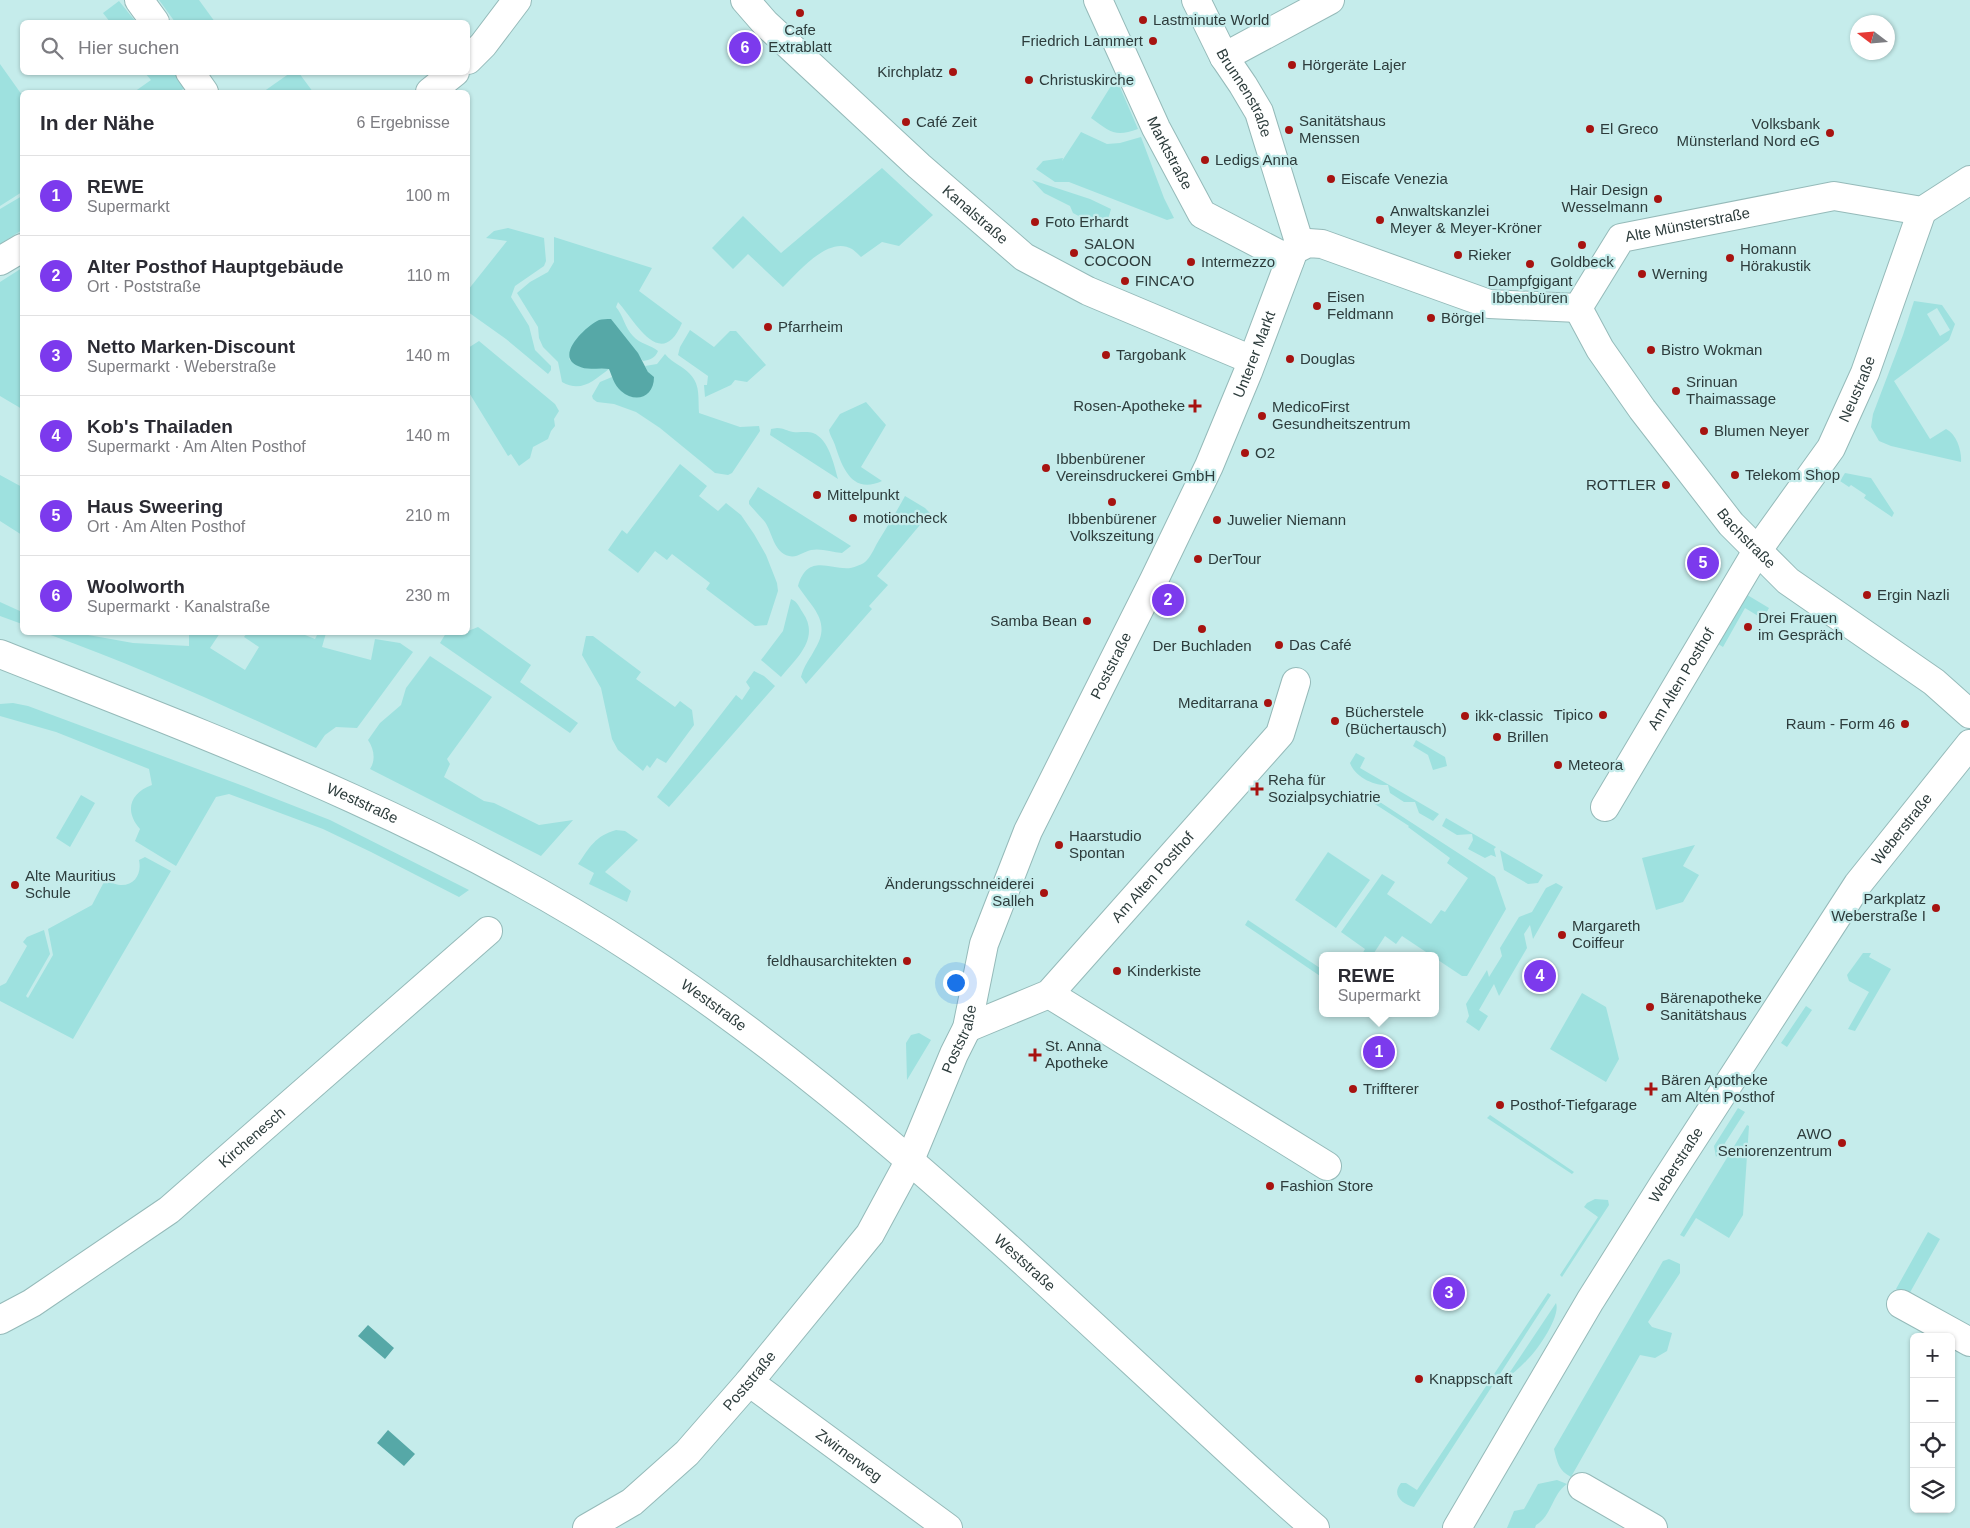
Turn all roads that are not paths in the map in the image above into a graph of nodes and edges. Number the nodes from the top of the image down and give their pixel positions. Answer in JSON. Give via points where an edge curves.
{"nodes":[{"id":1,"x":139,"y":0,"type":"edge"},
{"id":2,"x":517,"y":0,"type":"edge"},
{"id":3,"x":745,"y":0,"type":"edge"},
{"id":4,"x":1098,"y":0,"type":"edge"},
{"id":5,"x":1196,"y":0,"type":"edge"},
{"id":6,"x":1330,"y":0,"type":"edge"},
{"id":7,"x":154,"y":20,"type":"edge"},
{"id":8,"x":1224,"y":57,"type":"junction"},
{"id":9,"x":470,"y":58,"type":"edge"},
{"id":10,"x":192,"y":75,"type":"edge"},
{"id":11,"x":452,"y":75,"type":"edge"},
{"id":12,"x":203,"y":90,"type":"edge"},
{"id":13,"x":433,"y":90,"type":"edge"},
{"id":14,"x":1970,"y":180,"type":"edge"},
{"id":15,"x":1922,"y":211,"type":"junction"},
{"id":16,"x":20,"y":249,"type":"edge"},
{"id":17,"x":1304,"y":250,"type":"junction"},
{"id":18,"x":0,"y":261,"type":"edge"},
{"id":19,"x":1578,"y":308,"type":"junction"},
{"id":20,"x":1252,"y":360,"type":"junction"},
{"id":21,"x":1209,"y":466,"type":"joint"},
{"id":22,"x":1757,"y":551,"type":"junction"},
{"id":23,"x":0,"y":654,"type":"edge"},
{"id":24,"x":1296,"y":682,"type":"dead end"},
{"id":25,"x":1970,"y":714,"type":"edge"},
{"id":26,"x":1970,"y":744,"type":"edge"},
{"id":27,"x":1605,"y":807,"type":"dead end"},
{"id":28,"x":488,"y":931,"type":"dead end"},
{"id":29,"x":1049,"y":994,"type":"junction"},
{"id":30,"x":967,"y":1028,"type":"junction"},
{"id":31,"x":910,"y":1160,"type":"junction"},
{"id":32,"x":1327,"y":1166,"type":"dead end"},
{"id":33,"x":1901,"y":1304,"type":"dead end"},
{"id":34,"x":0,"y":1320,"type":"edge"},
{"id":35,"x":1970,"y":1342,"type":"edge"},
{"id":36,"x":749,"y":1382,"type":"junction"},
{"id":37,"x":1582,"y":1487,"type":"dead end"},
{"id":38,"x":588,"y":1528,"type":"edge"},
{"id":39,"x":948,"y":1528,"type":"edge"},
{"id":40,"x":1315,"y":1528,"type":"edge"},
{"id":41,"x":1457,"y":1528,"type":"edge"},
{"id":42,"x":1653,"y":1528,"type":"edge"}],
"edges":[{"from":1,"to":7,"type":"street"},
{"from":2,"to":9,"type":"street"},
{"from":3,"to":20,"type":"street","name":"Kanalstraße","via":[[918,166],[1024,257],[1088,291]]},
{"from":4,"to":17,"type":"street","name":"Marktstraße","via":[[1156,128],[1202,214]]},
{"from":5,"to":8,"type":"street","name":"Brunnenstraße"},
{"from":6,"to":8,"type":"street"},
{"from":8,"to":17,"type":"street","name":"Brunnenstraße","via":[[1259,112]]},
{"from":10,"to":12,"type":"street"},
{"from":11,"to":13,"type":"street"},
{"from":14,"to":15,"type":"street"},
{"from":15,"to":19,"type":"street","name":"Alte Münsterstraße","via":[[1834,196],[1621,238]]},
{"from":15,"to":22,"type":"street","name":"Neustraße","via":[[1866,373],[1831,448]]},
{"from":16,"to":18,"type":"street"},
{"from":17,"to":19,"type":"street","via":[[1488,304]]},
{"from":17,"to":20,"type":"street","name":"Unterer Markt"},
{"from":19,"to":22,"type":"street","name":"Bachstraße","via":[[1600,350],[1642,409],[1731,524]]},
{"from":20,"to":21,"type":"street","name":"Unterer Markt"},
{"from":21,"to":30,"type":"street","name":"Poststraße","via":[[1028,832],[984,944]]},
{"from":22,"to":25,"type":"street","name":"Bachstraße","via":[[1788,581],[1934,682]]},
{"from":22,"to":27,"type":"street","name":"Am Alten Posthof"},
{"from":23,"to":31,"type":"street","name":"Weststraße","via":[[322,784],[454,847],[557,902],[637,952],[748,1030]]},
{"from":24,"to":29,"type":"street","name":"Am Alten Posthof","via":[[1280,734]]},
{"from":26,"to":41,"type":"street","name":"Weberstraße","via":[[1858,884],[1606,1276]]},
{"from":28,"to":34,"type":"street","name":"Kirchenesch","via":[[169,1210],[32,1303]]},
{"from":29,"to":30,"type":"street","name":"Am Alten Posthof"},
{"from":29,"to":32,"type":"street"},
{"from":30,"to":31,"type":"street","name":"Poststraße"},
{"from":31,"to":36,"type":"street","name":"Poststraße","via":[[870,1234]]},
{"from":31,"to":40,"type":"street","name":"Weststraße"},
{"from":33,"to":35,"type":"street"},
{"from":36,"to":38,"type":"street","name":"Poststraße","via":[[687,1453],[634,1501]]},
{"from":36,"to":39,"type":"street","name":"Zwirnerweg"},
{"from":37,"to":42,"type":"street"}]}
